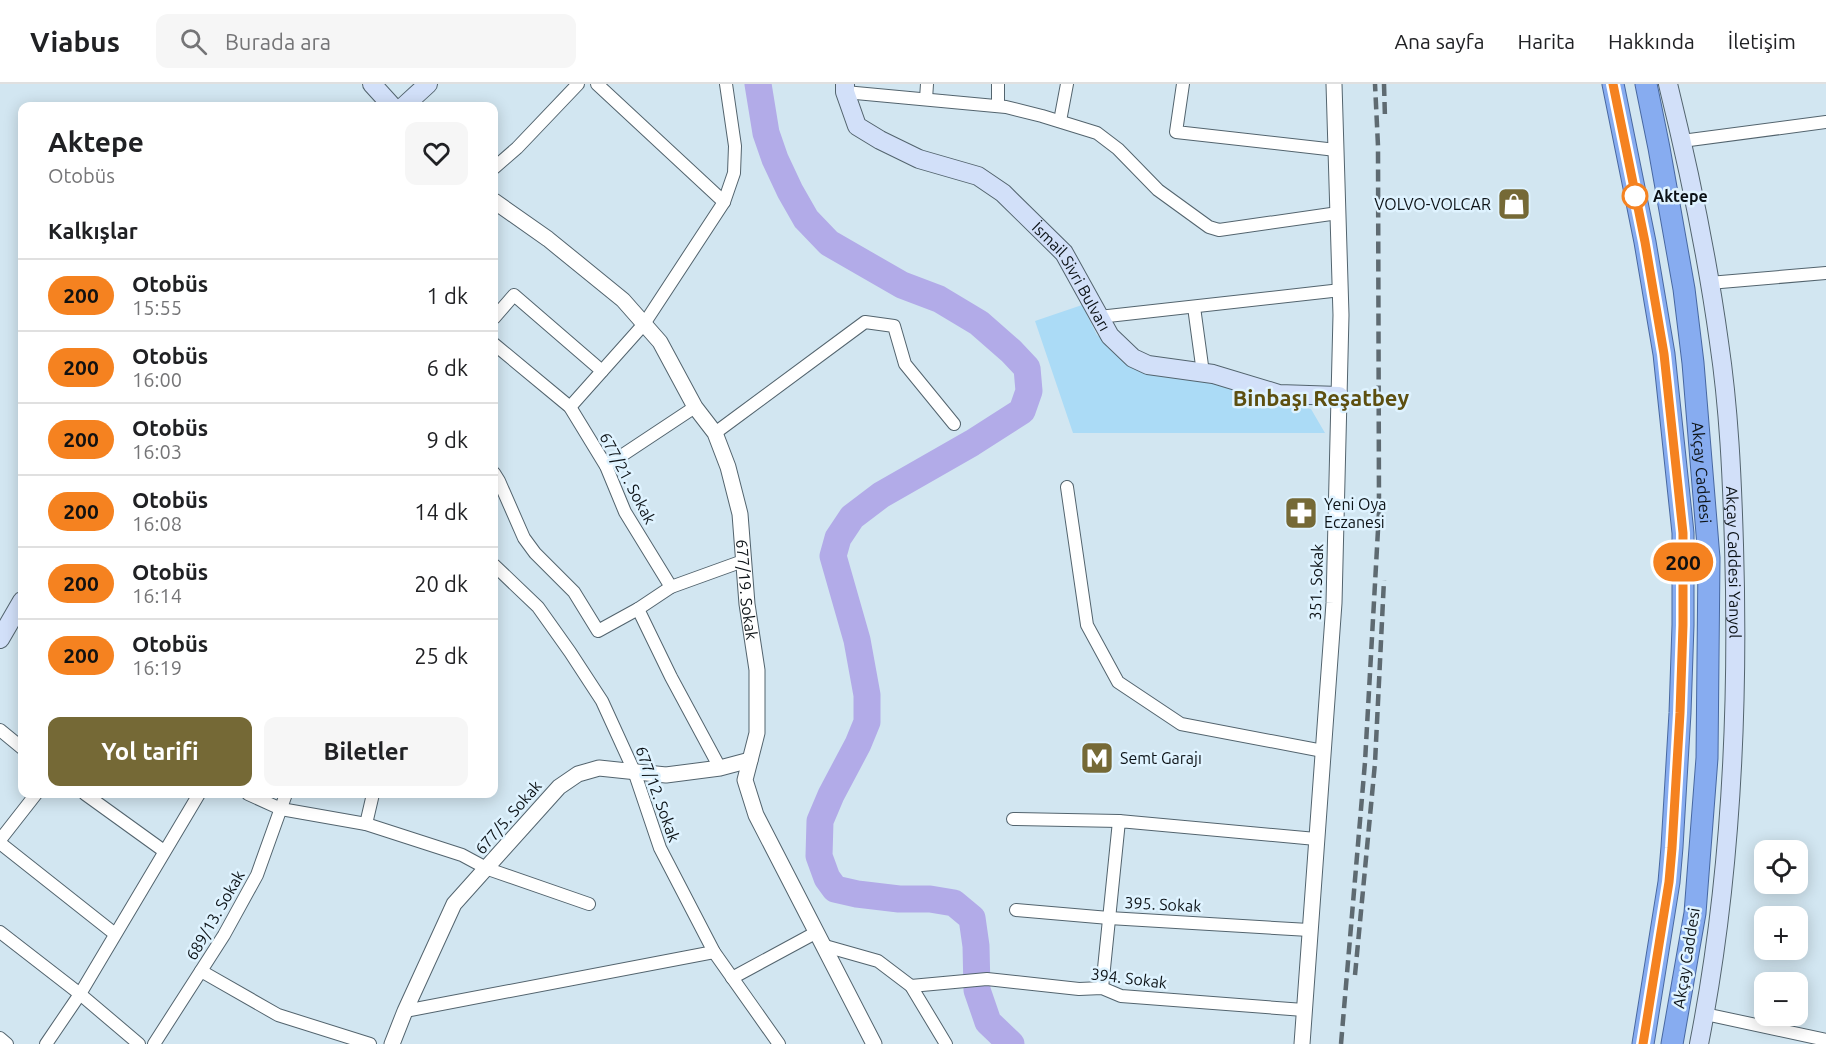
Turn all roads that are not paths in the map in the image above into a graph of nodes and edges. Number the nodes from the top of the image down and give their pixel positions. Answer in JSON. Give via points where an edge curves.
{"nodes":[{"id":1,"x":372,"y":84,"type":"edge"},
{"id":2,"x":390,"y":84,"type":"edge"},
{"id":3,"x":428,"y":84,"type":"edge"},
{"id":4,"x":578,"y":84,"type":"edge"},
{"id":5,"x":597,"y":84,"type":"edge"},
{"id":6,"x":726,"y":84,"type":"edge"},
{"id":7,"x":927,"y":84,"type":"edge"},
{"id":8,"x":998,"y":84,"type":"edge"},
{"id":9,"x":1067,"y":84,"type":"edge"},
{"id":10,"x":1183,"y":84,"type":"edge"},
{"id":11,"x":1334,"y":84,"type":"edge"},
{"id":12,"x":1613,"y":84,"type":"edge"},
{"id":13,"x":1646,"y":84,"type":"edge"},
{"id":14,"x":1668,"y":84,"type":"edge"},
{"id":15,"x":845,"y":88,"type":"edge"},
{"id":16,"x":926,"y":99,"type":"junction"},
{"id":17,"x":390,"y":102,"type":"edge"},
{"id":18,"x":393,"y":102,"type":"edge"},
{"id":19,"x":408,"y":102,"type":"edge"},
{"id":20,"x":998,"y":106,"type":"junction"},
{"id":21,"x":1060,"y":121,"type":"junction"},
{"id":22,"x":1826,"y":122,"type":"edge"},
{"id":23,"x":1682,"y":141,"type":"junction"},
{"id":24,"x":1336,"y":150,"type":"junction"},
{"id":25,"x":498,"y":165,"type":"edge"},
{"id":26,"x":724,"y":202,"type":"junction"},
{"id":27,"x":498,"y":204,"type":"edge"},
{"id":28,"x":1338,"y":213,"type":"junction"},
{"id":29,"x":1826,"y":273,"type":"edge"},
{"id":30,"x":1709,"y":283,"type":"junction"},
{"id":31,"x":1341,"y":290,"type":"junction"},
{"id":32,"x":1194,"y":307,"type":"junction"},
{"id":33,"x":498,"y":314,"type":"edge"},
{"id":34,"x":1099,"y":317,"type":"junction"},
{"id":35,"x":644,"y":324,"type":"junction"},
{"id":36,"x":498,"y":347,"type":"edge"},
{"id":37,"x":602,"y":371,"type":"junction"},
{"id":38,"x":1203,"y":373,"type":"junction"},
{"id":39,"x":1339,"y":396,"type":"junction"},
{"id":40,"x":696,"y":406,"type":"junction"},
{"id":41,"x":570,"y":407,"type":"junction"},
{"id":42,"x":954,"y":424,"type":"dead end"},
{"id":43,"x":715,"y":433,"type":"junction"},
{"id":44,"x":606,"y":466,"type":"junction"},
{"id":45,"x":498,"y":479,"type":"edge"},
{"id":46,"x":1067,"y":487,"type":"dead end"},
{"id":47,"x":743,"y":561,"type":"junction"},
{"id":48,"x":498,"y":569,"type":"edge"},
{"id":49,"x":671,"y":587,"type":"junction"},
{"id":50,"x":638,"y":609,"type":"junction"},
{"id":51,"x":18,"y":613,"type":"edge"},
{"id":52,"x":0,"y":639,"type":"edge"},
{"id":53,"x":0,"y":730,"type":"edge"},
{"id":54,"x":18,"y":745,"type":"edge"},
{"id":55,"x":1323,"y":751,"type":"junction"},
{"id":56,"x":750,"y":760,"type":"junction"},
{"id":57,"x":720,"y":768,"type":"junction"},
{"id":58,"x":634,"y":771,"type":"junction"},
{"id":59,"x":33,"y":798,"type":"edge"},
{"id":60,"x":91,"y":798,"type":"edge"},
{"id":61,"x":197,"y":798,"type":"edge"},
{"id":62,"x":257,"y":798,"type":"edge"},
{"id":63,"x":285,"y":798,"type":"edge"},
{"id":64,"x":372,"y":798,"type":"edge"},
{"id":65,"x":281,"y":809,"type":"junction"},
{"id":66,"x":1013,"y":819,"type":"dead end"},
{"id":67,"x":1119,"y":821,"type":"junction"},
{"id":68,"x":366,"y":824,"type":"junction"},
{"id":69,"x":1316,"y":839,"type":"junction"},
{"id":70,"x":0,"y":842,"type":"edge"},
{"id":71,"x":164,"y":851,"type":"junction"},
{"id":72,"x":488,"y":868,"type":"junction"},
{"id":73,"x":589,"y":904,"type":"dead end"},
{"id":74,"x":1016,"y":910,"type":"dead end"},
{"id":75,"x":1109,"y":918,"type":"junction"},
{"id":76,"x":1309,"y":930,"type":"junction"},
{"id":77,"x":0,"y":932,"type":"edge"},
{"id":78,"x":817,"y":932,"type":"junction"},
{"id":79,"x":115,"y":934,"type":"junction"},
{"id":80,"x":825,"y":946,"type":"junction"},
{"id":81,"x":714,"y":952,"type":"junction"},
{"id":82,"x":201,"y":971,"type":"junction"},
{"id":83,"x":732,"y":978,"type":"junction"},
{"id":84,"x":911,"y":986,"type":"junction"},
{"id":85,"x":1102,"y":988,"type":"junction"},
{"id":86,"x":80,"y":994,"type":"junction"},
{"id":87,"x":1304,"y":1010,"type":"junction"},
{"id":88,"x":405,"y":1011,"type":"junction"},
{"id":89,"x":1705,"y":1014,"type":"junction"},
{"id":90,"x":0,"y":1038,"type":"edge"},
{"id":91,"x":1826,"y":1040,"type":"edge"},
{"id":92,"x":7,"y":1044,"type":"edge"},
{"id":93,"x":46,"y":1044,"type":"edge"},
{"id":94,"x":139,"y":1044,"type":"edge"},
{"id":95,"x":154,"y":1044,"type":"edge"},
{"id":96,"x":370,"y":1044,"type":"edge"},
{"id":97,"x":392,"y":1044,"type":"edge"},
{"id":98,"x":779,"y":1044,"type":"edge"},
{"id":99,"x":874,"y":1044,"type":"edge"},
{"id":100,"x":946,"y":1044,"type":"edge"},
{"id":101,"x":1302,"y":1044,"type":"edge"},
{"id":102,"x":1643,"y":1044,"type":"edge"},
{"id":103,"x":1672,"y":1044,"type":"edge"},
{"id":104,"x":1699,"y":1044,"type":"edge"}],
"edges":[{"from":1,"to":17,"type":"main road"},
{"from":2,"to":18,"type":"main road"},
{"from":3,"to":19,"type":"main road"},
{"from":4,"to":25,"type":"street"},
{"from":5,"to":26,"type":"street"},
{"from":6,"to":26,"type":"street","via":[[735,146],[734,173]]},
{"from":7,"to":16,"type":"street"},
{"from":8,"to":20,"type":"street"},
{"from":9,"to":21,"type":"street"},
{"from":10,"to":24,"type":"street","via":[[1176,132]]},
{"from":11,"to":24,"type":"street","name":"351. Sokak"},
{"from":12,"to":102,"type":"highway","name":"Akçay Caddesi","via":[[1664,354],[1683,533],[1680,713],[1671,859]]},
{"from":13,"to":103,"type":"highway","name":"Akçay Caddesi","via":[[1684,289],[1709,558],[1707,758],[1695,913]]},
{"from":14,"to":23,"type":"main road","name":"Akçay Caddesi Yanyol"},
{"from":15,"to":16,"type":"street"},
{"from":15,"to":34,"type":"main road","name":"İsmail Sivri Bulvarı","via":[[857,126],[919,159],[978,176],[1003,193],[1064,253]]},
{"from":16,"to":20,"type":"street"},
{"from":20,"to":21,"type":"street"},
{"from":21,"to":28,"type":"street","via":[[1097,133],[1158,190],[1209,227],[1219,230]]},
{"from":22,"to":23,"type":"street"},
{"from":23,"to":30,"type":"main road","name":"Akçay Caddesi Yanyol"},
{"from":24,"to":28,"type":"street","name":"351. Sokak"},
{"from":26,"to":35,"type":"street"},
{"from":27,"to":35,"type":"street","name":"677/19. Sokak","via":[[623,300]]},
{"from":28,"to":31,"type":"street","name":"351. Sokak"},
{"from":29,"to":30,"type":"street"},
{"from":30,"to":89,"type":"main road","name":"Akçay Caddesi Yanyol","via":[[1726,410],[1737,620],[1728,832]]},
{"from":31,"to":32,"type":"street"},
{"from":31,"to":39,"type":"street","name":"351. Sokak"},
{"from":32,"to":34,"type":"street"},
{"from":32,"to":38,"type":"street"},
{"from":33,"to":37,"type":"street","via":[[514,296]]},
{"from":34,"to":38,"type":"main road","name":"İsmail Sivri Bulvarı","via":[[1110,336],[1133,358],[1148,365]]},
{"from":35,"to":37,"type":"street"},
{"from":35,"to":40,"type":"street","name":"677/19. Sokak","via":[[660,342]]},
{"from":36,"to":41,"type":"street","name":"677/21. Sokak"},
{"from":37,"to":41,"type":"street"},
{"from":38,"to":39,"type":"main road","name":"İsmail Sivri Bulvarı","via":[[1279,394]]},
{"from":39,"to":55,"type":"street","name":"351. Sokak","via":[[1334,603]]},
{"from":40,"to":43,"type":"street","name":"677/19. Sokak"},
{"from":40,"to":44,"type":"street"},
{"from":41,"to":44,"type":"street","name":"677/21. Sokak"},
{"from":42,"to":43,"type":"street","via":[[905,364],[894,326],[865,322]]},
{"from":43,"to":47,"type":"street","name":"677/19. Sokak","via":[[740,514]]},
{"from":44,"to":49,"type":"street","name":"677/21. Sokak","via":[[625,512]]},
{"from":45,"to":50,"type":"street","via":[[524,538],[574,592],[598,631]]},
{"from":46,"to":55,"type":"street","via":[[1087,625],[1118,682],[1181,724]]},
{"from":47,"to":49,"type":"street"},
{"from":47,"to":56,"type":"street","name":"677/19. Sokak","via":[[757,670],[756,733]]},
{"from":48,"to":58,"type":"street","name":"677/12. Sokak","via":[[538,608],[570,652],[602,701]]},
{"from":49,"to":50,"type":"street"},
{"from":50,"to":57,"type":"street"},
{"from":51,"to":52,"type":"main road"},
{"from":53,"to":54,"type":"street"},
{"from":55,"to":69,"type":"street","name":"351. Sokak"},
{"from":56,"to":57,"type":"street","name":"677/5. Sokak"},
{"from":56,"to":78,"type":"street","name":"677/19. Sokak","via":[[745,780],[756,815]]},
{"from":57,"to":58,"type":"street","name":"677/5. Sokak","via":[[666,775]]},
{"from":58,"to":72,"type":"street","name":"677/5. Sokak","via":[[599,768],[578,774],[559,787]]},
{"from":58,"to":81,"type":"street","name":"677/12. Sokak","via":[[660,848]]},
{"from":59,"to":70,"type":"street"},
{"from":60,"to":71,"type":"street"},
{"from":61,"to":71,"type":"street"},
{"from":62,"to":65,"type":"street"},
{"from":63,"to":65,"type":"street","name":"689/13. Sokak"},
{"from":64,"to":68,"type":"street"},
{"from":65,"to":68,"type":"street"},
{"from":65,"to":82,"type":"street","name":"689/13. Sokak","via":[[258,875]]},
{"from":66,"to":67,"type":"street"},
{"from":67,"to":69,"type":"street"},
{"from":67,"to":75,"type":"street"},
{"from":68,"to":72,"type":"street","via":[[462,855]]},
{"from":69,"to":76,"type":"street","name":"351. Sokak"},
{"from":70,"to":79,"type":"street"},
{"from":71,"to":79,"type":"street"},
{"from":72,"to":73,"type":"street"},
{"from":72,"to":88,"type":"street","name":"677/5. Sokak","via":[[454,904]]},
{"from":74,"to":75,"type":"street","name":"395. Sokak"},
{"from":75,"to":76,"type":"street","name":"395. Sokak"},
{"from":75,"to":85,"type":"street"},
{"from":76,"to":87,"type":"street","name":"351. Sokak"},
{"from":77,"to":86,"type":"street"},
{"from":78,"to":80,"type":"street","name":"677/19. Sokak"},
{"from":78,"to":83,"type":"street"},
{"from":79,"to":86,"type":"street"},
{"from":80,"to":84,"type":"street","via":[[878,962]]},
{"from":80,"to":99,"type":"street","name":"677/19. Sokak"},
{"from":81,"to":83,"type":"street","name":"677/12. Sokak"},
{"from":81,"to":88,"type":"street"},
{"from":82,"to":95,"type":"street","name":"689/13. Sokak"},
{"from":82,"to":96,"type":"street","via":[[278,1015]]},
{"from":83,"to":98,"type":"street","name":"677/12. Sokak"},
{"from":84,"to":85,"type":"street","name":"394. Sokak","via":[[987,979]]},
{"from":84,"to":100,"type":"street"},
{"from":85,"to":87,"type":"street","name":"394. Sokak","via":[[1120,996]]},
{"from":86,"to":93,"type":"street"},
{"from":86,"to":94,"type":"street"},
{"from":87,"to":101,"type":"street","name":"351. Sokak"},
{"from":88,"to":97,"type":"street","name":"677/5. Sokak"},
{"from":89,"to":91,"type":"street"},
{"from":89,"to":104,"type":"main road","name":"Akçay Caddesi Yanyol"},
{"from":90,"to":92,"type":"street"}]}
